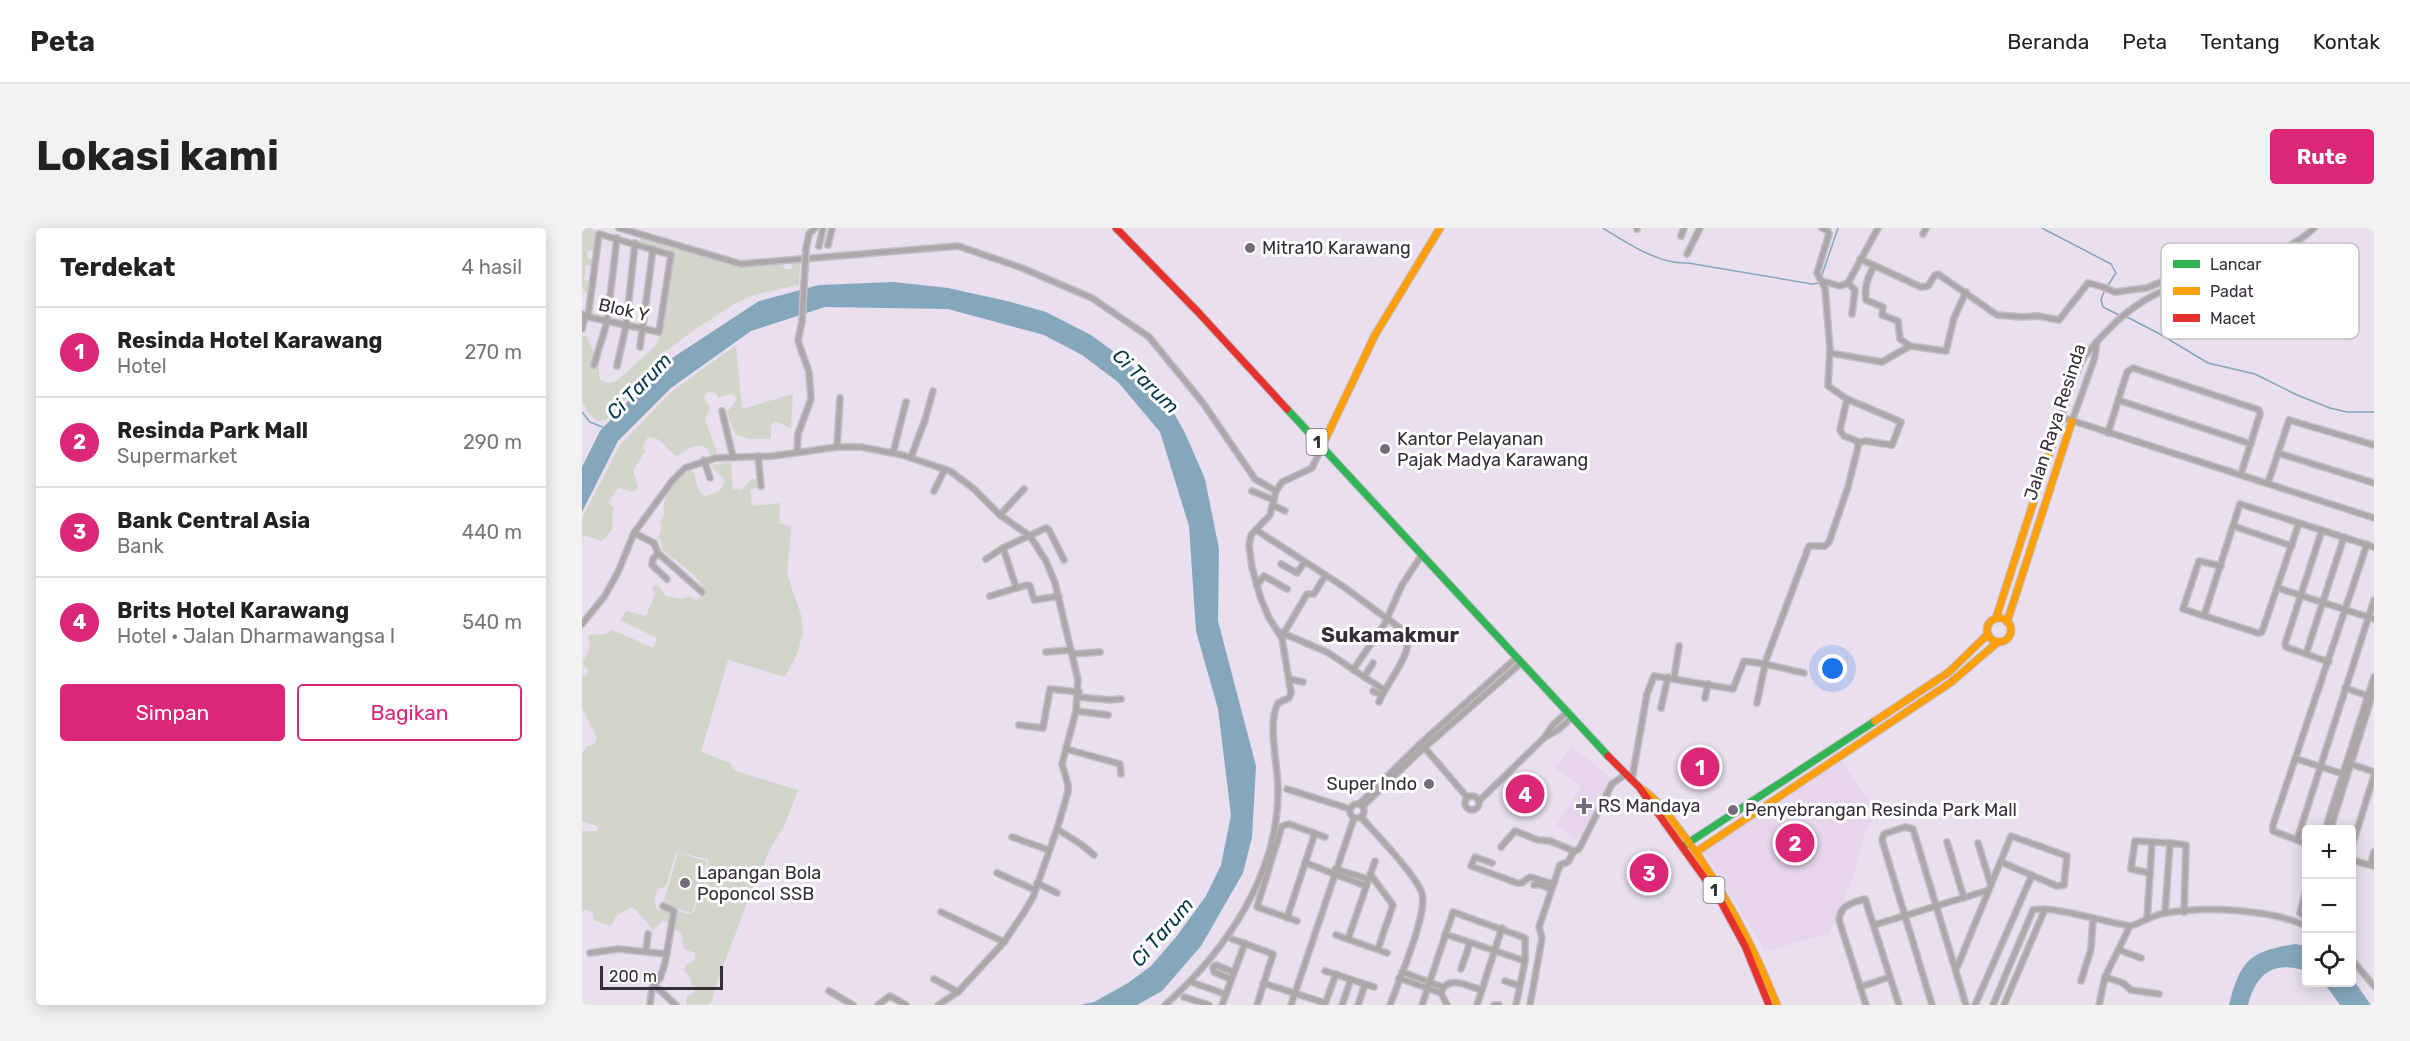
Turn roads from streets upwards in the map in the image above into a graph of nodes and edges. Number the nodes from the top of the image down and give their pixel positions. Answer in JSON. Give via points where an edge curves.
{"nodes":[{"id":1,"x":619,"y":228,"type":"edge"},
{"id":2,"x":815,"y":228,"type":"edge"},
{"id":3,"x":823,"y":228,"type":"edge"},
{"id":4,"x":832,"y":228,"type":"edge"},
{"id":5,"x":1116,"y":228,"type":"edge"},
{"id":6,"x":1440,"y":228,"type":"edge"},
{"id":7,"x":1684,"y":228,"type":"edge"},
{"id":8,"x":1700,"y":228,"type":"edge"},
{"id":9,"x":1822,"y":228,"type":"edge"},
{"id":10,"x":1878,"y":228,"type":"edge"},
{"id":11,"x":2314,"y":228,"type":"edge"},
{"id":12,"x":1681,"y":236,"type":"dead end"},
{"id":13,"x":617,"y":238,"type":"junction"},
{"id":14,"x":635,"y":243,"type":"junction"},
{"id":15,"x":2295,"y":243,"type":"edge"},
{"id":16,"x":828,"y":245,"type":"dead end"},
{"id":17,"x":819,"y":246,"type":"dead end"},
{"id":18,"x":653,"y":249,"type":"junction"},
{"id":19,"x":1687,"y":254,"type":"dead end"},
{"id":20,"x":1860,"y":259,"type":"junction"},
{"id":21,"x":1874,"y":266,"type":"junction"},
{"id":22,"x":1820,"y":279,"type":"junction"},
{"id":23,"x":2161,"y":281,"type":"edge"},
{"id":24,"x":1848,"y":283,"type":"junction"},
{"id":25,"x":2161,"y":291,"type":"edge"},
{"id":26,"x":1966,"y":292,"type":"junction"},
{"id":27,"x":1852,"y":314,"type":"dead end"},
{"id":28,"x":585,"y":316,"type":"edge"},
{"id":29,"x":607,"y":322,"type":"junction"},
{"id":30,"x":626,"y":326,"type":"junction"},
{"id":31,"x":582,"y":329,"type":"edge"},
{"id":32,"x":644,"y":330,"type":"junction"},
{"id":33,"x":2098,"y":340,"type":"junction"},
{"id":34,"x":1910,"y":346,"type":"junction"},
{"id":35,"x":640,"y":347,"type":"dead end"},
{"id":36,"x":1830,"y":353,"type":"junction"},
{"id":37,"x":594,"y":364,"type":"dead end"},
{"id":38,"x":617,"y":366,"type":"dead end"},
{"id":39,"x":933,"y":391,"type":"dead end"},
{"id":40,"x":840,"y":398,"type":"dead end"},
{"id":41,"x":1847,"y":399,"type":"junction"},
{"id":42,"x":2118,"y":400,"type":"junction"},
{"id":43,"x":906,"y":402,"type":"dead end"},
{"id":44,"x":722,"y":411,"type":"dead end"},
{"id":45,"x":2061,"y":417,"type":"junction"},
{"id":46,"x":2072,"y":421,"type":"junction"},
{"id":47,"x":2108,"y":434,"type":"junction"},
{"id":48,"x":1858,"y":443,"type":"junction"},
{"id":49,"x":2251,"y":444,"type":"junction"},
{"id":50,"x":2374,"y":445,"type":"edge"},
{"id":51,"x":1322,"y":446,"type":"junction"},
{"id":52,"x":837,"y":447,"type":"junction"},
{"id":53,"x":797,"y":452,"type":"junction"},
{"id":54,"x":893,"y":453,"type":"junction"},
{"id":55,"x":2278,"y":453,"type":"junction"},
{"id":56,"x":758,"y":456,"type":"junction"},
{"id":57,"x":733,"y":457,"type":"junction"},
{"id":58,"x":911,"y":458,"type":"junction"},
{"id":59,"x":704,"y":460,"type":"junction"},
{"id":60,"x":945,"y":469,"type":"junction"},
{"id":61,"x":2241,"y":474,"type":"junction"},
{"id":62,"x":710,"y":478,"type":"dead end"},
{"id":63,"x":2268,"y":483,"type":"junction"},
{"id":64,"x":2374,"y":483,"type":"edge"},
{"id":65,"x":761,"y":486,"type":"dead end"},
{"id":66,"x":1024,"y":489,"type":"dead end"},
{"id":67,"x":1252,"y":490,"type":"dead end"},
{"id":68,"x":934,"y":491,"type":"dead end"},
{"id":69,"x":1276,"y":491,"type":"junction"},
{"id":70,"x":1274,"y":503,"type":"junction"},
{"id":71,"x":1285,"y":511,"type":"dead end"},
{"id":72,"x":1000,"y":515,"type":"junction"},
{"id":73,"x":2374,"y":518,"type":"edge"},
{"id":74,"x":2299,"y":523,"type":"junction"},
{"id":75,"x":2233,"y":526,"type":"junction"},
{"id":76,"x":1256,"y":530,"type":"junction"},
{"id":77,"x":2322,"y":530,"type":"junction"},
{"id":78,"x":634,"y":533,"type":"junction"},
{"id":79,"x":1030,"y":536,"type":"junction"},
{"id":80,"x":2344,"y":537,"type":"junction"},
{"id":81,"x":2367,"y":544,"type":"junction"},
{"id":82,"x":2292,"y":546,"type":"junction"},
{"id":83,"x":2374,"y":547,"type":"edge"},
{"id":84,"x":1002,"y":548,"type":"junction"},
{"id":85,"x":658,"y":553,"type":"junction"},
{"id":86,"x":1421,"y":556,"type":"junction"},
{"id":87,"x":986,"y":559,"type":"dead end"},
{"id":88,"x":1064,"y":560,"type":"dead end"},
{"id":89,"x":1304,"y":563,"type":"junction"},
{"id":90,"x":1281,"y":564,"type":"dead end"},
{"id":91,"x":1414,"y":564,"type":"junction"},
{"id":92,"x":2221,"y":566,"type":"junction"},
{"id":93,"x":1432,"y":568,"type":"junction"},
{"id":94,"x":1326,"y":576,"type":"junction"},
{"id":95,"x":667,"y":579,"type":"dead end"},
{"id":96,"x":1257,"y":585,"type":"junction"},
{"id":97,"x":1016,"y":587,"type":"junction"},
{"id":98,"x":1287,"y":588,"type":"dead end"},
{"id":99,"x":2278,"y":588,"type":"junction"},
{"id":100,"x":702,"y":592,"type":"dead end"},
{"id":101,"x":2301,"y":595,"type":"junction"},
{"id":102,"x":990,"y":596,"type":"dead end"},
{"id":103,"x":1059,"y":596,"type":"junction"},
{"id":104,"x":2374,"y":600,"type":"edge"},
{"id":105,"x":2323,"y":603,"type":"junction"},
{"id":106,"x":2346,"y":610,"type":"junction"},
{"id":107,"x":2204,"y":616,"type":"junction"},
{"id":108,"x":1387,"y":617,"type":"junction"},
{"id":109,"x":1996,"y":618,"type":"junction"},
{"id":110,"x":2371,"y":618,"type":"edge"},
{"id":111,"x":2007,"y":622,"type":"junction"},
{"id":112,"x":582,"y":624,"type":"edge"},
{"id":113,"x":1282,"y":632,"type":"junction"},
{"id":114,"x":1988,"y":634,"type":"junction"},
{"id":115,"x":1998,"y":642,"type":"junction"},
{"id":116,"x":1679,"y":646,"type":"dead end"},
{"id":117,"x":1046,"y":652,"type":"dead end"},
{"id":118,"x":1072,"y":652,"type":"junction"},
{"id":119,"x":1100,"y":652,"type":"dead end"},
{"id":120,"x":2307,"y":654,"type":"junction"},
{"id":121,"x":1518,"y":661,"type":"junction"},
{"id":122,"x":2329,"y":662,"type":"junction"},
{"id":123,"x":1373,"y":663,"type":"dead end"},
{"id":124,"x":1765,"y":664,"type":"junction"},
{"id":125,"x":1353,"y":670,"type":"junction"},
{"id":126,"x":1804,"y":673,"type":"dead end"},
{"id":127,"x":1364,"y":677,"type":"junction"},
{"id":128,"x":1671,"y":677,"type":"junction"},
{"id":129,"x":2374,"y":677,"type":"edge"},
{"id":130,"x":1289,"y":679,"type":"junction"},
{"id":131,"x":1303,"y":682,"type":"dead end"},
{"id":132,"x":1708,"y":684,"type":"junction"},
{"id":133,"x":2345,"y":688,"type":"junction"},
{"id":134,"x":2373,"y":689,"type":"edge"},
{"id":135,"x":1374,"y":691,"type":"dead end"},
{"id":136,"x":1078,"y":694,"type":"junction"},
{"id":137,"x":1381,"y":696,"type":"junction"},
{"id":138,"x":2368,"y":696,"type":"junction"},
{"id":139,"x":1705,"y":698,"type":"dead end"},
{"id":140,"x":1121,"y":699,"type":"dead end"},
{"id":141,"x":1757,"y":703,"type":"dead end"},
{"id":142,"x":1900,"y":704,"type":"junction"},
{"id":143,"x":1660,"y":708,"type":"dead end"},
{"id":144,"x":1076,"y":711,"type":"junction"},
{"id":145,"x":1906,"y":713,"type":"junction"},
{"id":146,"x":1108,"y":715,"type":"dead end"},
{"id":147,"x":1568,"y":716,"type":"junction"},
{"id":148,"x":1019,"y":725,"type":"dead end"},
{"id":149,"x":1545,"y":736,"type":"junction"},
{"id":150,"x":1422,"y":746,"type":"junction"},
{"id":151,"x":1066,"y":749,"type":"junction"},
{"id":152,"x":2297,"y":759,"type":"junction"},
{"id":153,"x":2350,"y":764,"type":"junction"},
{"id":154,"x":2319,"y":766,"type":"junction"},
{"id":155,"x":2374,"y":772,"type":"edge"},
{"id":156,"x":1121,"y":774,"type":"dead end"},
{"id":157,"x":2343,"y":774,"type":"junction"},
{"id":158,"x":1629,"y":776,"type":"junction"},
{"id":159,"x":2374,"y":776,"type":"edge"},
{"id":160,"x":1782,"y":781,"type":"junction"},
{"id":161,"x":1287,"y":789,"type":"dead end"},
{"id":162,"x":1788,"y":791,"type":"junction"},
{"id":163,"x":1467,"y":797,"type":"junction"},
{"id":164,"x":1479,"y":801,"type":"junction"},
{"id":165,"x":1361,"y":805,"type":"junction"},
{"id":166,"x":1350,"y":809,"type":"junction"},
{"id":167,"x":1361,"y":817,"type":"junction"},
{"id":168,"x":1354,"y":818,"type":"junction"},
{"id":169,"x":2327,"y":825,"type":"edge"},
{"id":170,"x":2332,"y":825,"type":"edge"},
{"id":171,"x":1057,"y":829,"type":"junction"},
{"id":172,"x":1315,"y":833,"type":"junction"},
{"id":173,"x":2356,"y":833,"type":"edge"},
{"id":174,"x":1012,"y":837,"type":"dead end"},
{"id":175,"x":1325,"y":837,"type":"dead end"},
{"id":176,"x":2297,"y":840,"type":"junction"},
{"id":177,"x":1947,"y":842,"type":"dead end"},
{"id":178,"x":2302,"y":842,"type":"edge"},
{"id":179,"x":1978,"y":843,"type":"dead end"},
{"id":180,"x":2152,"y":843,"type":"junction"},
{"id":181,"x":2170,"y":843,"type":"junction"},
{"id":182,"x":1686,"y":845,"type":"junction"},
{"id":183,"x":1501,"y":848,"type":"dead end"},
{"id":184,"x":1049,"y":850,"type":"junction"},
{"id":185,"x":1699,"y":850,"type":"dead end"},
{"id":186,"x":1574,"y":851,"type":"junction"},
{"id":187,"x":2374,"y":852,"type":"edge"},
{"id":188,"x":1094,"y":855,"type":"dead end"},
{"id":189,"x":1375,"y":861,"type":"dead end"},
{"id":190,"x":2356,"y":861,"type":"edge"},
{"id":191,"x":1306,"y":862,"type":"junction"},
{"id":192,"x":2001,"y":862,"type":"junction"},
{"id":193,"x":1492,"y":863,"type":"dead end"},
{"id":194,"x":2373,"y":866,"type":"edge"},
{"id":195,"x":1337,"y":872,"type":"junction"},
{"id":196,"x":997,"y":873,"type":"dead end"},
{"id":197,"x":2150,"y":873,"type":"junction"},
{"id":198,"x":2032,"y":875,"type":"junction"},
{"id":199,"x":1368,"y":880,"type":"junction"},
{"id":200,"x":1037,"y":883,"type":"junction"},
{"id":201,"x":1534,"y":885,"type":"dead end"},
{"id":202,"x":1552,"y":886,"type":"junction"},
{"id":203,"x":1990,"y":888,"type":"junction"},
{"id":204,"x":1035,"y":890,"type":"junction"},
{"id":205,"x":1057,"y":893,"type":"dead end"},
{"id":206,"x":1964,"y":898,"type":"junction"},
{"id":207,"x":663,"y":906,"type":"dead end"},
{"id":208,"x":1935,"y":906,"type":"junction"},
{"id":209,"x":2045,"y":909,"type":"junction"},
{"id":210,"x":940,"y":912,"type":"dead end"},
{"id":211,"x":2184,"y":912,"type":"junction"},
{"id":212,"x":2165,"y":913,"type":"junction"},
{"id":213,"x":1905,"y":916,"type":"junction"},
{"id":214,"x":1287,"y":918,"type":"junction"},
{"id":215,"x":2147,"y":919,"type":"junction"},
{"id":216,"x":2093,"y":920,"type":"junction"},
{"id":217,"x":1297,"y":921,"type":"dead end"},
{"id":218,"x":2302,"y":924,"type":"edge"},
{"id":219,"x":1874,"y":925,"type":"junction"},
{"id":220,"x":2130,"y":926,"type":"junction"},
{"id":221,"x":1502,"y":928,"type":"junction"},
{"id":222,"x":648,"y":934,"type":"dead end"},
{"id":223,"x":1445,"y":934,"type":"junction"},
{"id":224,"x":1336,"y":935,"type":"dead end"},
{"id":225,"x":1232,"y":939,"type":"dead end"},
{"id":226,"x":1348,"y":939,"type":"junction"},
{"id":227,"x":1004,"y":942,"type":"junction"},
{"id":228,"x":1245,"y":943,"type":"junction"},
{"id":229,"x":1470,"y":943,"type":"junction"},
{"id":230,"x":1378,"y":950,"type":"junction"},
{"id":231,"x":2119,"y":950,"type":"junction"},
{"id":232,"x":646,"y":951,"type":"junction"},
{"id":233,"x":1495,"y":951,"type":"junction"},
{"id":234,"x":590,"y":953,"type":"dead end"},
{"id":235,"x":1387,"y":953,"type":"dead end"},
{"id":236,"x":667,"y":954,"type":"junction"},
{"id":237,"x":2141,"y":958,"type":"dead end"},
{"id":238,"x":1525,"y":961,"type":"junction"},
{"id":239,"x":2356,"y":965,"type":"edge"},
{"id":240,"x":1461,"y":969,"type":"dead end"},
{"id":241,"x":1956,"y":970,"type":"junction"},
{"id":242,"x":1325,"y":971,"type":"dead end"},
{"id":243,"x":1233,"y":972,"type":"junction"},
{"id":244,"x":1401,"y":972,"type":"junction"},
{"id":245,"x":1335,"y":974,"type":"junction"},
{"id":246,"x":1890,"y":977,"type":"junction"},
{"id":247,"x":2105,"y":977,"type":"junction"},
{"id":248,"x":1399,"y":978,"type":"junction"},
{"id":249,"x":934,"y":979,"type":"dead end"},
{"id":250,"x":1230,"y":979,"type":"junction"},
{"id":251,"x":1350,"y":979,"type":"junction"},
{"id":252,"x":1505,"y":981,"type":"dead end"},
{"id":253,"x":2081,"y":981,"type":"dead end"},
{"id":254,"x":1194,"y":983,"type":"dead end"},
{"id":255,"x":1365,"y":984,"type":"junction"},
{"id":256,"x":654,"y":985,"type":"junction"},
{"id":257,"x":1263,"y":985,"type":"junction"},
{"id":258,"x":1429,"y":985,"type":"junction"},
{"id":259,"x":2374,"y":985,"type":"edge"},
{"id":260,"x":1520,"y":986,"type":"junction"},
{"id":261,"x":1374,"y":987,"type":"dead end"},
{"id":262,"x":1860,"y":987,"type":"junction"},
{"id":263,"x":1442,"y":990,"type":"junction"},
{"id":264,"x":1481,"y":990,"type":"junction"},
{"id":265,"x":829,"y":991,"type":"dead end"},
{"id":266,"x":958,"y":992,"type":"junction"},
{"id":267,"x":1225,"y":994,"type":"junction"},
{"id":268,"x":1294,"y":994,"type":"junction"},
{"id":269,"x":2159,"y":994,"type":"dead end"},
{"id":270,"x":1184,"y":997,"type":"dead end"},
{"id":271,"x":1324,"y":1004,"type":"edge"},
{"id":272,"x":650,"y":1005,"type":"edge"},
{"id":273,"x":676,"y":1005,"type":"edge"},
{"id":274,"x":853,"y":1005,"type":"edge"},
{"id":275,"x":878,"y":1005,"type":"edge"},
{"id":276,"x":906,"y":1005,"type":"edge"},
{"id":277,"x":938,"y":1005,"type":"edge"},
{"id":278,"x":1165,"y":1005,"type":"edge"},
{"id":279,"x":1209,"y":1005,"type":"edge"},
{"id":280,"x":1222,"y":1005,"type":"edge"},
{"id":281,"x":1257,"y":1005,"type":"edge"},
{"id":282,"x":1291,"y":1005,"type":"edge"},
{"id":283,"x":1342,"y":1005,"type":"edge"},
{"id":284,"x":1358,"y":1005,"type":"edge"},
{"id":285,"x":1390,"y":1005,"type":"edge"},
{"id":286,"x":1422,"y":1005,"type":"edge"},
{"id":287,"x":1447,"y":1005,"type":"edge"},
{"id":288,"x":1477,"y":1005,"type":"edge"},
{"id":289,"x":1494,"y":1005,"type":"edge"},
{"id":290,"x":1499,"y":1005,"type":"edge"},
{"id":291,"x":1516,"y":1005,"type":"edge"},
{"id":292,"x":1530,"y":1005,"type":"edge"},
{"id":293,"x":1769,"y":1005,"type":"edge"},
{"id":294,"x":1777,"y":1005,"type":"edge"},
{"id":295,"x":1866,"y":1005,"type":"edge"},
{"id":296,"x":1899,"y":1005,"type":"edge"},
{"id":297,"x":1932,"y":1005,"type":"edge"},
{"id":298,"x":1966,"y":1005,"type":"edge"},
{"id":299,"x":1975,"y":1005,"type":"edge"},
{"id":300,"x":1993,"y":1005,"type":"edge"},
{"id":301,"x":2004,"y":1005,"type":"edge"},
{"id":302,"x":2099,"y":1005,"type":"edge"}],
"edges":[{"from":1,"to":69,"type":"street","via":[[745,264],[958,246],[1023,268],[1092,298],[1149,337],[1256,479]]},
{"from":2,"to":53,"type":"street","bridge":true,"via":[[806,249],[798,340],[809,372],[811,399],[798,434]]},
{"from":3,"to":17,"type":"street"},
{"from":4,"to":16,"type":"street"},
{"from":5,"to":51,"type":"street","number":"1"},
{"from":6,"to":51,"type":"street","via":[[1375,336]]},
{"from":7,"to":12,"type":"street"},
{"from":8,"to":19,"type":"street"},
{"from":9,"to":22,"type":"street","via":[[1829,232],[1817,271]]},
{"from":10,"to":20,"type":"street"},
{"from":11,"to":15,"type":"street"},
{"from":13,"to":14,"type":"street"},
{"from":13,"to":28,"type":"street","via":[[601,233],[599,236]]},
{"from":13,"to":29,"type":"street"},
{"from":14,"to":18,"type":"street"},
{"from":14,"to":30,"type":"street"},
{"from":18,"to":32,"type":"street"},
{"from":18,"to":32,"type":"street","name":"Blok Y","via":[[671,256],[660,331]]},
{"from":20,"to":21,"type":"street"},
{"from":20,"to":24,"type":"street"},
{"from":21,"to":26,"type":"street","via":[[1921,287],[1928,286],[1938,274]]},
{"from":21,"to":34,"type":"street","via":[[1868,277],[1866,300],[1883,307],[1882,315],[1898,321],[1900,339]]},
{"from":22,"to":24,"type":"street","via":[[1840,286]]},
{"from":22,"to":36,"type":"street","via":[[1825,288]]},
{"from":23,"to":26,"type":"street","via":[[2115,292],[2088,283],[2056,320],[1997,315]]},
{"from":24,"to":27,"type":"street","via":[[1855,290]]},
{"from":25,"to":33,"type":"street","via":[[2139,302]]},
{"from":26,"to":34,"type":"street","via":[[1954,318],[1946,351]]},
{"from":28,"to":29,"type":"street","name":"Blok Y"},
{"from":28,"to":31,"type":"street"},
{"from":29,"to":30,"type":"street","name":"Blok Y"},
{"from":29,"to":37,"type":"street"},
{"from":30,"to":32,"type":"street","name":"Blok Y"},
{"from":30,"to":38,"type":"street"},
{"from":32,"to":35,"type":"street"},
{"from":33,"to":45,"type":"street","name":"Jalan Raya Resinda","via":[[2079,366]]},
{"from":33,"to":46,"type":"street","name":"Jalan Raya Resinda"},
{"from":34,"to":36,"type":"street","via":[[1882,362]]},
{"from":36,"to":41,"type":"street","via":[[1828,386]]},
{"from":39,"to":58,"type":"street"},
{"from":40,"to":52,"type":"street"},
{"from":41,"to":48,"type":"street","via":[[1840,430]]},
{"from":41,"to":48,"type":"street","via":[[1901,422],[1892,445]]},
{"from":42,"to":47,"type":"street"},
{"from":42,"to":49,"type":"street"},
{"from":42,"to":49,"type":"street","via":[[2127,372],[2133,368],[2258,409]]},
{"from":43,"to":54,"type":"street"},
{"from":44,"to":57,"type":"street"},
{"from":45,"to":46,"type":"street"},
{"from":45,"to":109,"type":"street","name":"Jalan Raya Resinda"},
{"from":46,"to":47,"type":"street"},
{"from":46,"to":111,"type":"street","name":"Jalan Raya Resinda"},
{"from":47,"to":61,"type":"street"},
{"from":48,"to":124,"type":"street","via":[[1829,542],[1809,548]]},
{"from":49,"to":61,"type":"street"},
{"from":50,"to":55,"type":"street","via":[[2292,419]]},
{"from":51,"to":69,"type":"street","via":[[1312,468],[1285,480]]},
{"from":51,"to":86,"type":"street","number":"1"},
{"from":52,"to":53,"type":"street"},
{"from":52,"to":54,"type":"street"},
{"from":53,"to":56,"type":"street"},
{"from":54,"to":58,"type":"street"},
{"from":55,"to":63,"type":"street"},
{"from":55,"to":64,"type":"street"},
{"from":56,"to":57,"type":"street"},
{"from":56,"to":65,"type":"street"},
{"from":57,"to":59,"type":"street"},
{"from":58,"to":60,"type":"street"},
{"from":59,"to":62,"type":"street"},
{"from":59,"to":78,"type":"street","via":[[685,468],[676,477]]},
{"from":60,"to":68,"type":"street"},
{"from":60,"to":72,"type":"street","via":[[974,489]]},
{"from":61,"to":63,"type":"street"},
{"from":63,"to":73,"type":"street"},
{"from":66,"to":72,"type":"street"},
{"from":67,"to":70,"type":"street"},
{"from":69,"to":70,"type":"street"},
{"from":70,"to":71,"type":"street"},
{"from":70,"to":76,"type":"street","via":[[1267,519]]},
{"from":72,"to":79,"type":"street"},
{"from":74,"to":75,"type":"street","via":[[2241,504]]},
{"from":74,"to":77,"type":"street"},
{"from":74,"to":82,"type":"street"},
{"from":75,"to":82,"type":"street"},
{"from":75,"to":92,"type":"street"},
{"from":76,"to":89,"type":"street"},
{"from":76,"to":96,"type":"street","via":[[1249,546]]},
{"from":77,"to":80,"type":"street"},
{"from":77,"to":101,"type":"street"},
{"from":78,"to":85,"type":"street","via":[[654,543]]},
{"from":78,"to":112,"type":"street","via":[[604,597]]},
{"from":79,"to":84,"type":"street"},
{"from":79,"to":88,"type":"street","via":[[1047,528]]},
{"from":79,"to":103,"type":"street","via":[[1046,561]]},
{"from":80,"to":81,"type":"street"},
{"from":80,"to":105,"type":"street"},
{"from":81,"to":83,"type":"street"},
{"from":81,"to":106,"type":"street"},
{"from":82,"to":99,"type":"street"},
{"from":84,"to":87,"type":"street"},
{"from":84,"to":97,"type":"street"},
{"from":85,"to":95,"type":"street","via":[[651,565]]},
{"from":85,"to":100,"type":"street"},
{"from":86,"to":91,"type":"street"},
{"from":86,"to":93,"type":"street","number":"1"},
{"from":89,"to":90,"type":"street","via":[[1297,573]]},
{"from":89,"to":94,"type":"street"},
{"from":91,"to":93,"type":"street","via":[[1419,562]]},
{"from":91,"to":108,"type":"street"},
{"from":92,"to":107,"type":"street"},
{"from":92,"to":107,"type":"street","via":[[2199,561],[2183,609]]},
{"from":93,"to":121,"type":"street","number":"1"},
{"from":94,"to":108,"type":"street"},
{"from":94,"to":113,"type":"street","via":[[1314,594],[1306,594]]},
{"from":96,"to":98,"type":"street","via":[[1264,576]]},
{"from":96,"to":113,"type":"street","via":[[1269,618]]},
{"from":97,"to":102,"type":"street"},
{"from":97,"to":103,"type":"street","via":[[1029,585],[1035,601]]},
{"from":99,"to":101,"type":"street"},
{"from":99,"to":107,"type":"street","via":[[2260,633]]},
{"from":101,"to":105,"type":"street"},
{"from":101,"to":120,"type":"street","via":[[2285,644]]},
{"from":103,"to":118,"type":"street"},
{"from":104,"to":110,"type":"street"},
{"from":105,"to":106,"type":"street"},
{"from":105,"to":120,"type":"street"},
{"from":106,"to":110,"type":"street"},
{"from":106,"to":122,"type":"street"},
{"from":108,"to":125,"type":"street"},
{"from":108,"to":137,"type":"street","via":[[1408,634],[1408,639]]},
{"from":109,"to":111,"type":"street"},
{"from":109,"to":114,"type":"street","via":[[1988,624]]},
{"from":110,"to":133,"type":"street"},
{"from":111,"to":115,"type":"street","via":[[2010,633]]},
{"from":113,"to":125,"type":"street","via":[[1320,648]]},
{"from":113,"to":130,"type":"street"},
{"from":114,"to":115,"type":"street"},
{"from":114,"to":142,"type":"street","via":[[1949,672]]},
{"from":115,"to":145,"type":"street","via":[[1950,683]]},
{"from":116,"to":128,"type":"street"},
{"from":117,"to":118,"type":"street"},
{"from":118,"to":119,"type":"street"},
{"from":118,"to":136,"type":"street"},
{"from":120,"to":122,"type":"street"},
{"from":121,"to":147,"type":"street","number":"1"},
{"from":121,"to":150,"type":"street"},
{"from":122,"to":152,"type":"street"},
{"from":123,"to":127,"type":"street"},
{"from":124,"to":126,"type":"street"},
{"from":124,"to":132,"type":"street","via":[[1744,661],[1732,688]]},
{"from":124,"to":141,"type":"street"},
{"from":125,"to":127,"type":"street"},
{"from":127,"to":137,"type":"street"},
{"from":128,"to":132,"type":"street"},
{"from":128,"to":143,"type":"street"},
{"from":128,"to":158,"type":"street","via":[[1654,676],[1650,683]]},
{"from":129,"to":134,"type":"street"},
{"from":130,"to":131,"type":"street"},
{"from":130,"to":278,"type":"street","via":[[1290,696],[1277,705],[1274,717],[1278,789],[1275,819],[1254,892],[1214,956]]},
{"from":132,"to":139,"type":"street"},
{"from":133,"to":138,"type":"street"},
{"from":133,"to":154,"type":"street"},
{"from":134,"to":138,"type":"street"},
{"from":134,"to":153,"type":"street"},
{"from":135,"to":137,"type":"street"},
{"from":136,"to":140,"type":"street"},
{"from":136,"to":144,"type":"street"},
{"from":136,"to":148,"type":"street","via":[[1050,689],[1042,729]]},
{"from":138,"to":157,"type":"street"},
{"from":142,"to":145,"type":"street"},
{"from":142,"to":160,"type":"street"},
{"from":144,"to":146,"type":"street"},
{"from":144,"to":151,"type":"street"},
{"from":145,"to":162,"type":"street"},
{"from":147,"to":149,"type":"street","via":[[1553,725]]},
{"from":147,"to":149,"type":"street","via":[[1558,730]]},
{"from":147,"to":158,"type":"street","number":"1"},
{"from":149,"to":164,"type":"street"},
{"from":150,"to":163,"type":"street"},
{"from":150,"to":165,"type":"street"},
{"from":151,"to":156,"type":"street","via":[[1120,764]]},
{"from":151,"to":171,"type":"street","via":[[1062,769],[1068,789]]},
{"from":152,"to":154,"type":"street"},
{"from":152,"to":176,"type":"street","via":[[2272,828]]},
{"from":153,"to":155,"type":"street"},
{"from":153,"to":170,"type":"street"},
{"from":154,"to":157,"type":"street"},
{"from":154,"to":176,"type":"street"},
{"from":157,"to":169,"type":"street"},
{"from":158,"to":182,"type":"street","number":"1","via":[[1657,801]]},
{"from":158,"to":186,"type":"street","via":[[1612,784],[1587,836]]},
{"from":159,"to":173,"type":"street"},
{"from":160,"to":162,"type":"street"},
{"from":160,"to":182,"type":"street"},
{"from":161,"to":166,"type":"street"},
{"from":162,"to":185,"type":"street"},
{"from":163,"to":164,"type":"street","via":[[1474,796]]},
{"from":163,"to":164,"type":"street","via":[[1464,802],[1470,810],[1479,806]]},
{"from":165,"to":166,"type":"street"},
{"from":165,"to":167,"type":"street"},
{"from":166,"to":168,"type":"street"},
{"from":167,"to":168,"type":"street"},
{"from":167,"to":244,"type":"street","via":[[1422,894],[1423,908]]},
{"from":168,"to":195,"type":"street"},
{"from":171,"to":184,"type":"street"},
{"from":171,"to":188,"type":"street"},
{"from":172,"to":175,"type":"street"},
{"from":172,"to":191,"type":"street"},
{"from":172,"to":214,"type":"street","via":[[1289,824],[1282,826],[1257,907]]},
{"from":174,"to":184,"type":"street"},
{"from":176,"to":178,"type":"street"},
{"from":177,"to":206,"type":"street"},
{"from":179,"to":203,"type":"street"},
{"from":180,"to":181,"type":"street"},
{"from":180,"to":197,"type":"street"},
{"from":180,"to":197,"type":"street","via":[[2135,841],[2131,867]]},
{"from":181,"to":211,"type":"street","via":[[2187,846]]},
{"from":181,"to":212,"type":"street"},
{"from":182,"to":293,"type":"street","number":"1","via":[[1745,946]]},
{"from":182,"to":294,"type":"street","number":"1","via":[[1735,911]]},
{"from":183,"to":186,"type":"street","via":[[1515,831]]},
{"from":184,"to":200,"type":"street"},
{"from":186,"to":202,"type":"street","via":[[1568,862],[1560,865]]},
{"from":187,"to":194,"type":"street"},
{"from":189,"to":199,"type":"street"},
{"from":190,"to":194,"type":"street"},
{"from":191,"to":195,"type":"street"},
{"from":191,"to":214,"type":"street"},
{"from":192,"to":198,"type":"street"},
{"from":192,"to":198,"type":"street","via":[[2011,836],[2067,857],[2064,886]]},
{"from":192,"to":203,"type":"street"},
{"from":193,"to":202,"type":"street","via":[[1475,857],[1472,866],[1517,883],[1530,877]]},
{"from":195,"to":199,"type":"street"},
{"from":195,"to":268,"type":"street"},
{"from":196,"to":204,"type":"street"},
{"from":197,"to":215,"type":"street"},
{"from":198,"to":299,"type":"street"},
{"from":199,"to":226,"type":"street"},
{"from":199,"to":230,"type":"street","via":[[1393,905]]},
{"from":200,"to":204,"type":"street"},
{"from":200,"to":205,"type":"street"},
{"from":201,"to":202,"type":"street"},
{"from":202,"to":292,"type":"street","via":[[1539,927],[1542,938]]},
{"from":203,"to":206,"type":"street"},
{"from":203,"to":241,"type":"street"},
{"from":204,"to":227,"type":"street","via":[[1026,911]]},
{"from":206,"to":208,"type":"street"},
{"from":207,"to":236,"type":"street","via":[[674,911]]},
{"from":208,"to":213,"type":"street"},
{"from":208,"to":213,"type":"street","via":[[1912,829],[1909,826],[1884,834],[1882,840]]},
{"from":208,"to":241,"type":"street"},
{"from":209,"to":216,"type":"street"},
{"from":209,"to":300,"type":"street","via":[[2030,914]]},
{"from":209,"to":301,"type":"street"},
{"from":210,"to":227,"type":"street"},
{"from":211,"to":212,"type":"street"},
{"from":211,"to":218,"type":"street","via":[[2238,910]]},
{"from":212,"to":215,"type":"street"},
{"from":213,"to":219,"type":"street"},
{"from":213,"to":297,"type":"street"},
{"from":214,"to":217,"type":"street"},
{"from":215,"to":220,"type":"street"},
{"from":216,"to":220,"type":"street"},
{"from":216,"to":253,"type":"street","via":[[2091,949]]},
{"from":219,"to":246,"type":"street"},
{"from":219,"to":262,"type":"street","via":[[1865,898],[1840,912],[1839,923]]},
{"from":220,"to":231,"type":"street"},
{"from":221,"to":223,"type":"street","via":[[1453,912]]},
{"from":221,"to":233,"type":"street"},
{"from":221,"to":238,"type":"street","via":[[1525,938]]},
{"from":222,"to":232,"type":"street"},
{"from":223,"to":229,"type":"street"},
{"from":223,"to":258,"type":"street"},
{"from":224,"to":226,"type":"street"},
{"from":225,"to":228,"type":"street"},
{"from":226,"to":230,"type":"street"},
{"from":227,"to":266,"type":"street"},
{"from":228,"to":243,"type":"street"},
{"from":228,"to":257,"type":"street","via":[[1273,954]]},
{"from":229,"to":233,"type":"street"},
{"from":229,"to":240,"type":"street"},
{"from":230,"to":235,"type":"street"},
{"from":231,"to":237,"type":"street"},
{"from":231,"to":247,"type":"street"},
{"from":232,"to":234,"type":"street"},
{"from":232,"to":236,"type":"street"},
{"from":233,"to":238,"type":"street"},
{"from":233,"to":264,"type":"street"},
{"from":236,"to":256,"type":"street"},
{"from":238,"to":260,"type":"street"},
{"from":239,"to":259,"type":"street"},
{"from":241,"to":298,"type":"street"},
{"from":242,"to":245,"type":"street"},
{"from":243,"to":250,"type":"street"},
{"from":243,"to":250,"type":"street","via":[[1213,967],[1213,971]]},
{"from":244,"to":248,"type":"street"},
{"from":244,"to":258,"type":"street"},
{"from":245,"to":251,"type":"street"},
{"from":245,"to":271,"type":"street"},
{"from":246,"to":262,"type":"street"},
{"from":246,"to":296,"type":"street"},
{"from":247,"to":269,"type":"street","via":[[2132,990]]},
{"from":247,"to":302,"type":"street"},
{"from":248,"to":258,"type":"street"},
{"from":248,"to":285,"type":"street"},
{"from":249,"to":266,"type":"street"},
{"from":250,"to":267,"type":"street"},
{"from":251,"to":255,"type":"street"},
{"from":251,"to":283,"type":"street"},
{"from":252,"to":260,"type":"street"},
{"from":254,"to":267,"type":"street"},
{"from":255,"to":261,"type":"street"},
{"from":255,"to":284,"type":"street"},
{"from":256,"to":272,"type":"street"},
{"from":256,"to":273,"type":"street"},
{"from":257,"to":268,"type":"street"},
{"from":257,"to":281,"type":"street"},
{"from":258,"to":263,"type":"street"},
{"from":258,"to":286,"type":"street"},
{"from":260,"to":291,"type":"street"},
{"from":262,"to":295,"type":"street"},
{"from":263,"to":264,"type":"street","via":[[1448,983],[1456,982]]},
{"from":263,"to":287,"type":"street"},
{"from":264,"to":288,"type":"street"},
{"from":265,"to":274,"type":"street"},
{"from":266,"to":277,"type":"street"},
{"from":267,"to":280,"type":"street"},
{"from":268,"to":271,"type":"street"},
{"from":268,"to":282,"type":"street"},
{"from":270,"to":279,"type":"street"},
{"from":275,"to":276,"type":"street","via":[[889,996]]},
{"from":289,"to":290,"type":"street"}]}
